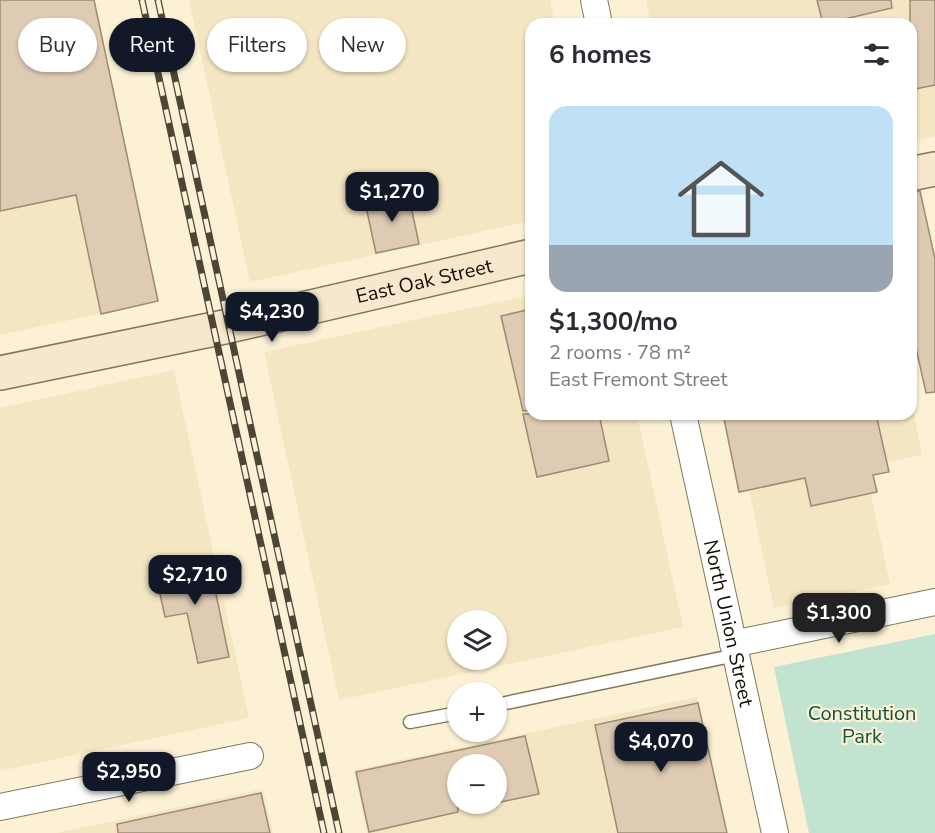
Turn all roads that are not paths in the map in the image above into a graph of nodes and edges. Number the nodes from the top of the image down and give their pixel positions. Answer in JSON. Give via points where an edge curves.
{"nodes":[{"id":1,"x":594,"y":0,"type":"edge"},
{"id":2,"x":598,"y":18,"type":"edge"},
{"id":3,"x":935,"y":169,"type":"edge"},
{"id":4,"x":917,"y":173,"type":"edge"},
{"id":5,"x":525,"y":257,"type":"edge"},
{"id":6,"x":0,"y":373,"type":"edge"},
{"id":7,"x":684,"y":420,"type":"edge"},
{"id":8,"x":935,"y":602,"type":"edge"},
{"id":9,"x":734,"y":650,"type":"junction"},
{"id":10,"x":507,"y":702,"type":"edge"},
{"id":11,"x":447,"y":714,"type":"edge"},
{"id":12,"x":410,"y":722,"type":"dead end"},
{"id":13,"x":250,"y":756,"type":"dead end"},
{"id":14,"x":0,"y":807,"type":"edge"},
{"id":15,"x":775,"y":833,"type":"edge"}],
"edges":[{"from":1,"to":2,"type":"street"},
{"from":3,"to":4,"type":"street"},
{"from":5,"to":6,"type":"street","name":"East Oak Street","via":[[229,326]]},
{"from":7,"to":9,"type":"street","name":"North Union Street"},
{"from":8,"to":9,"type":"street"},
{"from":9,"to":10,"type":"lane"},
{"from":9,"to":15,"type":"street","name":"North Union Street"},
{"from":11,"to":12,"type":"lane"},
{"from":13,"to":14,"type":"street"}]}
